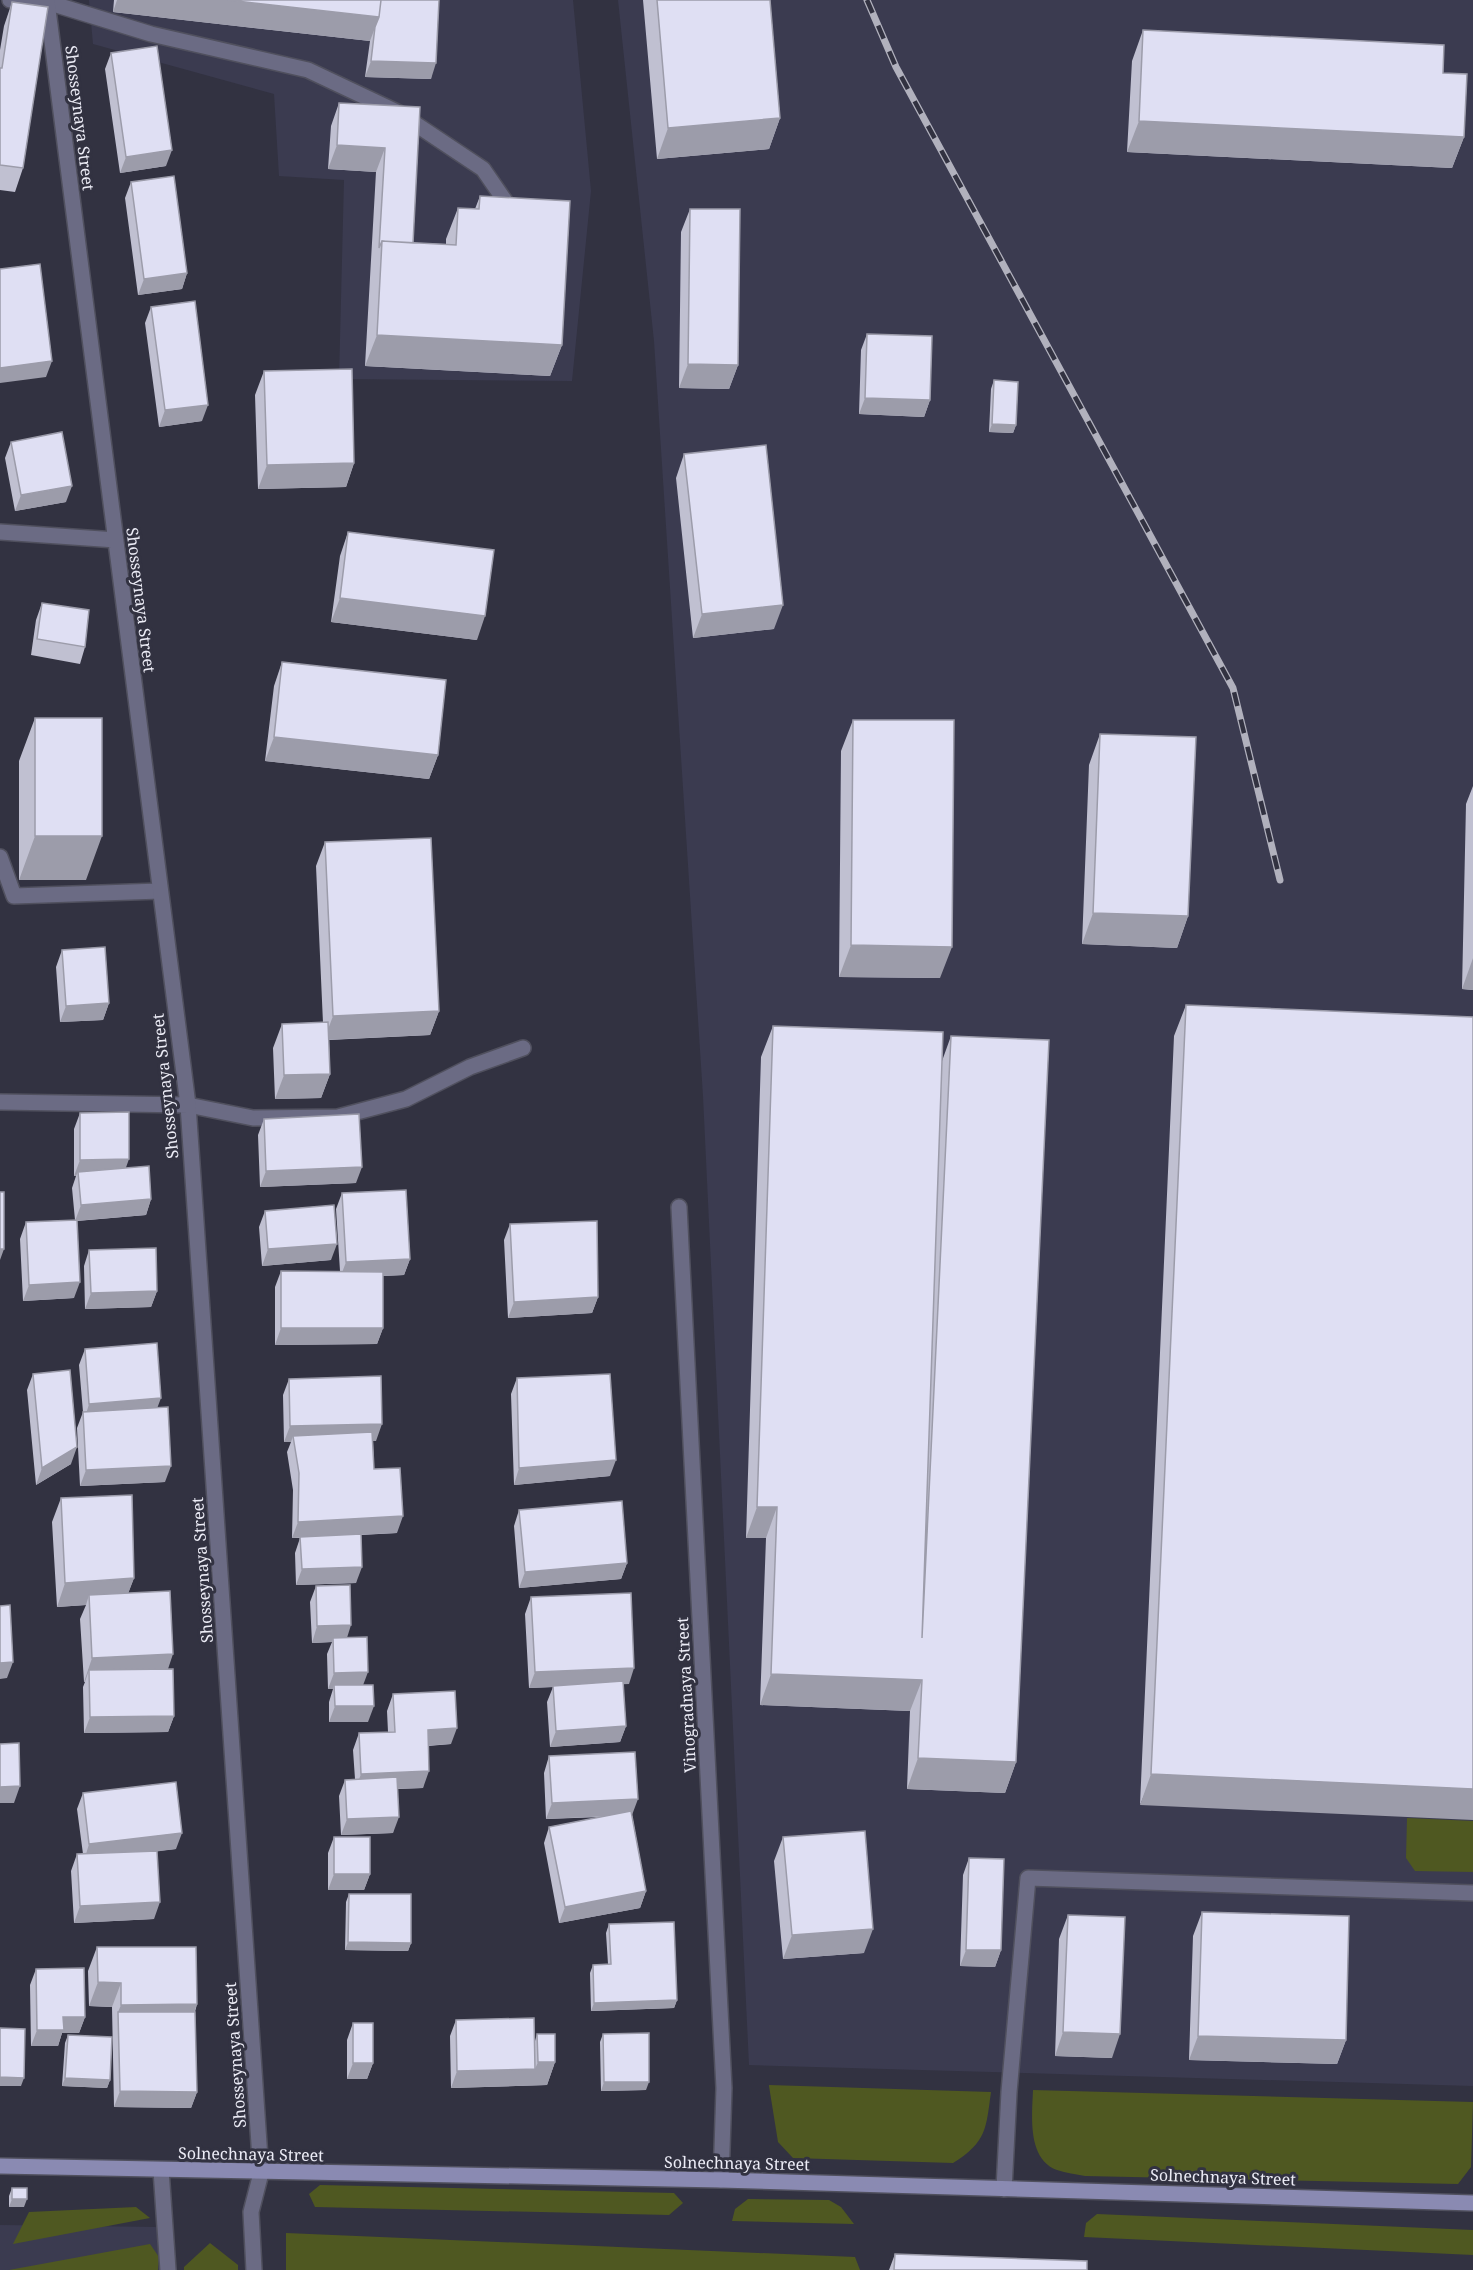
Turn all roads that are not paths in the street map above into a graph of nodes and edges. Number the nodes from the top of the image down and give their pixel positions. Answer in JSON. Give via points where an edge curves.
{"nodes":[{"id":1,"x":10,"y":0,"type":"edge"},
{"id":2,"x":47,"y":2,"type":"junction"},
{"id":3,"x":514,"y":213,"type":"edge"},
{"id":4,"x":0,"y":532,"type":"edge"},
{"id":5,"x":116,"y":540,"type":"junction"},
{"id":6,"x":0,"y":857,"type":"edge"},
{"id":7,"x":160,"y":891,"type":"junction"},
{"id":8,"x":523,"y":1048,"type":"dead end"},
{"id":9,"x":0,"y":1102,"type":"edge"},
{"id":10,"x":188,"y":1106,"type":"junction"},
{"id":11,"x":679,"y":1207,"type":"dead end"},
{"id":12,"x":1473,"y":1893,"type":"edge"},
{"id":13,"x":0,"y":2166,"type":"edge"},
{"id":14,"x":161,"y":2170,"type":"junction"},
{"id":15,"x":261,"y":2172,"type":"junction"},
{"id":16,"x":721,"y":2180,"type":"junction"},
{"id":17,"x":1004,"y":2189,"type":"junction"},
{"id":18,"x":1473,"y":2203,"type":"edge"},
{"id":19,"x":168,"y":2270,"type":"edge"},
{"id":20,"x":254,"y":2270,"type":"edge"}],
"edges":[{"from":1,"to":2,"type":"street"},
{"from":2,"to":3,"type":"street","via":[[151,34],[308,70],[399,113],[483,169]]},
{"from":2,"to":5,"type":"street","name":"Shosseynaya Street"},
{"from":4,"to":5,"type":"street"},
{"from":5,"to":7,"type":"street","name":"Shosseynaya Street"},
{"from":6,"to":7,"type":"street","via":[[14,896]]},
{"from":7,"to":10,"type":"street","name":"Shosseynaya Street"},
{"from":8,"to":10,"type":"street","via":[[470,1067],[406,1099],[338,1117],[253,1118]]},
{"from":9,"to":10,"type":"street"},
{"from":10,"to":15,"type":"street","name":"Shosseynaya Street"},
{"from":11,"to":16,"type":"street","name":"Vinogradnaya Street","via":[[724,2088]]},
{"from":12,"to":17,"type":"street","via":[[1028,1878]]},
{"from":13,"to":14,"type":"main road","name":"Solnechnaya Street"},
{"from":14,"to":15,"type":"main road","name":"Solnechnaya Street"},
{"from":14,"to":19,"type":"street"},
{"from":15,"to":16,"type":"main road","name":"Solnechnaya Street"},
{"from":15,"to":20,"type":"street","name":"Shosseynaya Street","via":[[251,2212]]},
{"from":16,"to":17,"type":"main road","name":"Solnechnaya Street"},
{"from":17,"to":18,"type":"main road","name":"Solnechnaya Street"}]}
